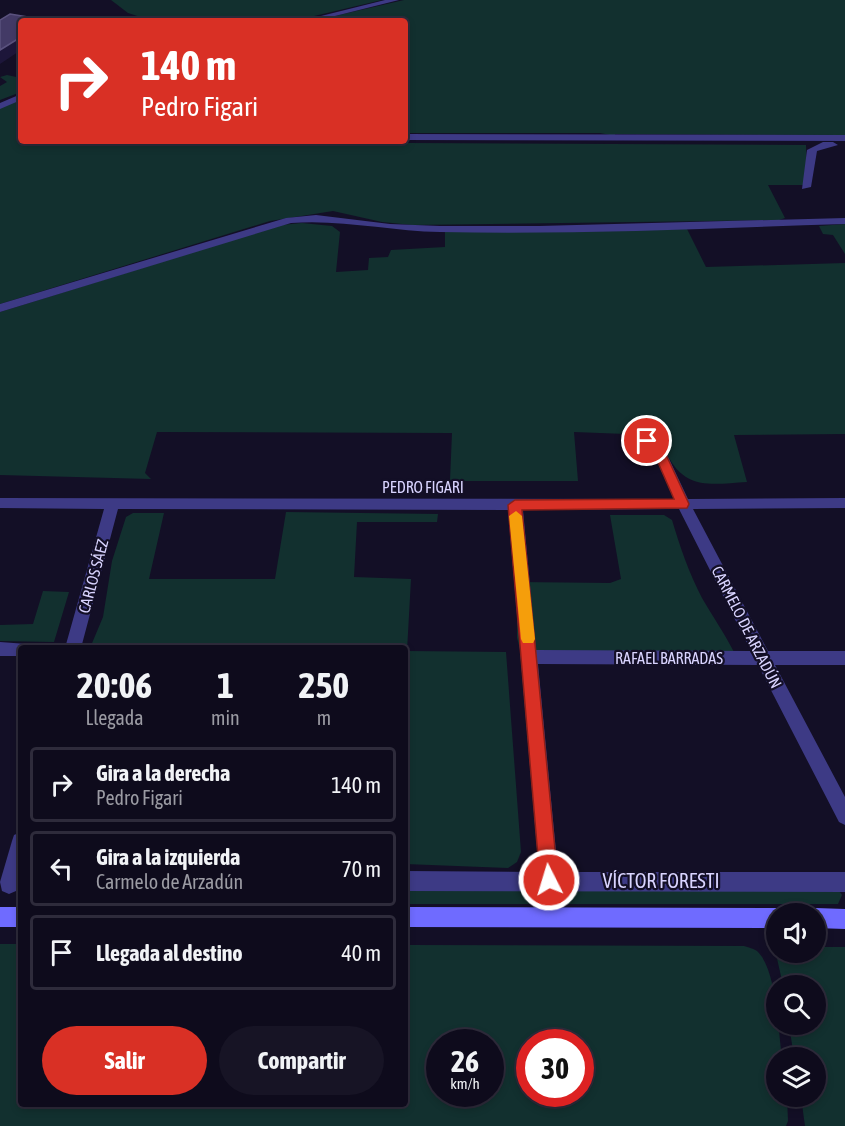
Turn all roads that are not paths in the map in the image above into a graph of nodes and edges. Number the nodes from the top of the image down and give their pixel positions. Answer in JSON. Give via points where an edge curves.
{"nodes":[{"id":1,"x":395,"y":0,"type":"edge"},
{"id":2,"x":318,"y":18,"type":"edge"},
{"id":3,"x":18,"y":98,"type":"edge"},
{"id":4,"x":0,"y":106,"type":"edge"},
{"id":5,"x":408,"y":137,"type":"edge"},
{"id":6,"x":845,"y":138,"type":"edge"},
{"id":7,"x":845,"y":145,"type":"edge"},
{"id":8,"x":806,"y":187,"type":"dead end"},
{"id":9,"x":845,"y":222,"type":"edge"},
{"id":10,"x":0,"y":308,"type":"edge"},
{"id":11,"x":647,"y":441,"type":"dead end"},
{"id":12,"x":0,"y":503,"type":"edge"},
{"id":13,"x":845,"y":503,"type":"edge"},
{"id":14,"x":112,"y":504,"type":"junction"},
{"id":15,"x":683,"y":504,"type":"junction"},
{"id":16,"x":515,"y":505,"type":"junction"},
{"id":17,"x":74,"y":645,"type":"edge"},
{"id":18,"x":0,"y":649,"type":"edge"},
{"id":19,"x":18,"y":649,"type":"edge"},
{"id":20,"x":530,"y":657,"type":"junction"},
{"id":21,"x":762,"y":658,"type":"junction"},
{"id":22,"x":845,"y":658,"type":"edge"},
{"id":23,"x":845,"y":816,"type":"edge"},
{"id":24,"x":18,"y":853,"type":"edge"},
{"id":25,"x":549,"y":880,"type":"junction"},
{"id":26,"x":408,"y":881,"type":"edge"},
{"id":27,"x":845,"y":882,"type":"edge"},
{"id":28,"x":10,"y":884,"type":"edge"},
{"id":29,"x":0,"y":917,"type":"edge"},
{"id":30,"x":18,"y":917,"type":"edge"},
{"id":31,"x":408,"y":917,"type":"edge"},
{"id":32,"x":766,"y":918,"type":"edge"},
{"id":33,"x":826,"y":918,"type":"edge"},
{"id":34,"x":845,"y":919,"type":"edge"}],
"edges":[{"from":1,"to":2,"type":"street"},
{"from":3,"to":4,"type":"street"},
{"from":5,"to":6,"type":"street"},
{"from":7,"to":8,"type":"street","via":[[823,145],[812,150]]},
{"from":9,"to":10,"type":"street","via":[[440,229],[316,218],[290,220]]},
{"from":11,"to":15,"type":"street","name":"CARMELO DE ARZADÚN","via":[[658,449]]},
{"from":12,"to":14,"type":"street","name":"PEDRO FIGARI"},
{"from":13,"to":15,"type":"street","name":"PEDRO FIGARI"},
{"from":14,"to":16,"type":"street","name":"PEDRO FIGARI"},
{"from":14,"to":17,"type":"street","name":"CARLOS SÁEZ"},
{"from":15,"to":16,"type":"street","name":"PEDRO FIGARI"},
{"from":15,"to":21,"type":"street","name":"CARMELO DE ARZADÚN"},
{"from":16,"to":20,"type":"street"},
{"from":18,"to":19,"type":"street"},
{"from":20,"to":21,"type":"street","name":"RAFAEL BARRADAS"},
{"from":20,"to":25,"type":"street"},
{"from":21,"to":22,"type":"street","name":"RAFAEL BARRADAS"},
{"from":21,"to":23,"type":"street","name":"CARMELO DE ARZADÚN"},
{"from":24,"to":28,"type":"street"},
{"from":25,"to":26,"type":"street","name":"VÍCTOR FORESTI"},
{"from":25,"to":27,"type":"street","name":"VÍCTOR FORESTI"},
{"from":29,"to":30,"type":"street"},
{"from":31,"to":32,"type":"street","name":"VÍCTOR FORESTI"},
{"from":33,"to":34,"type":"street"}]}
